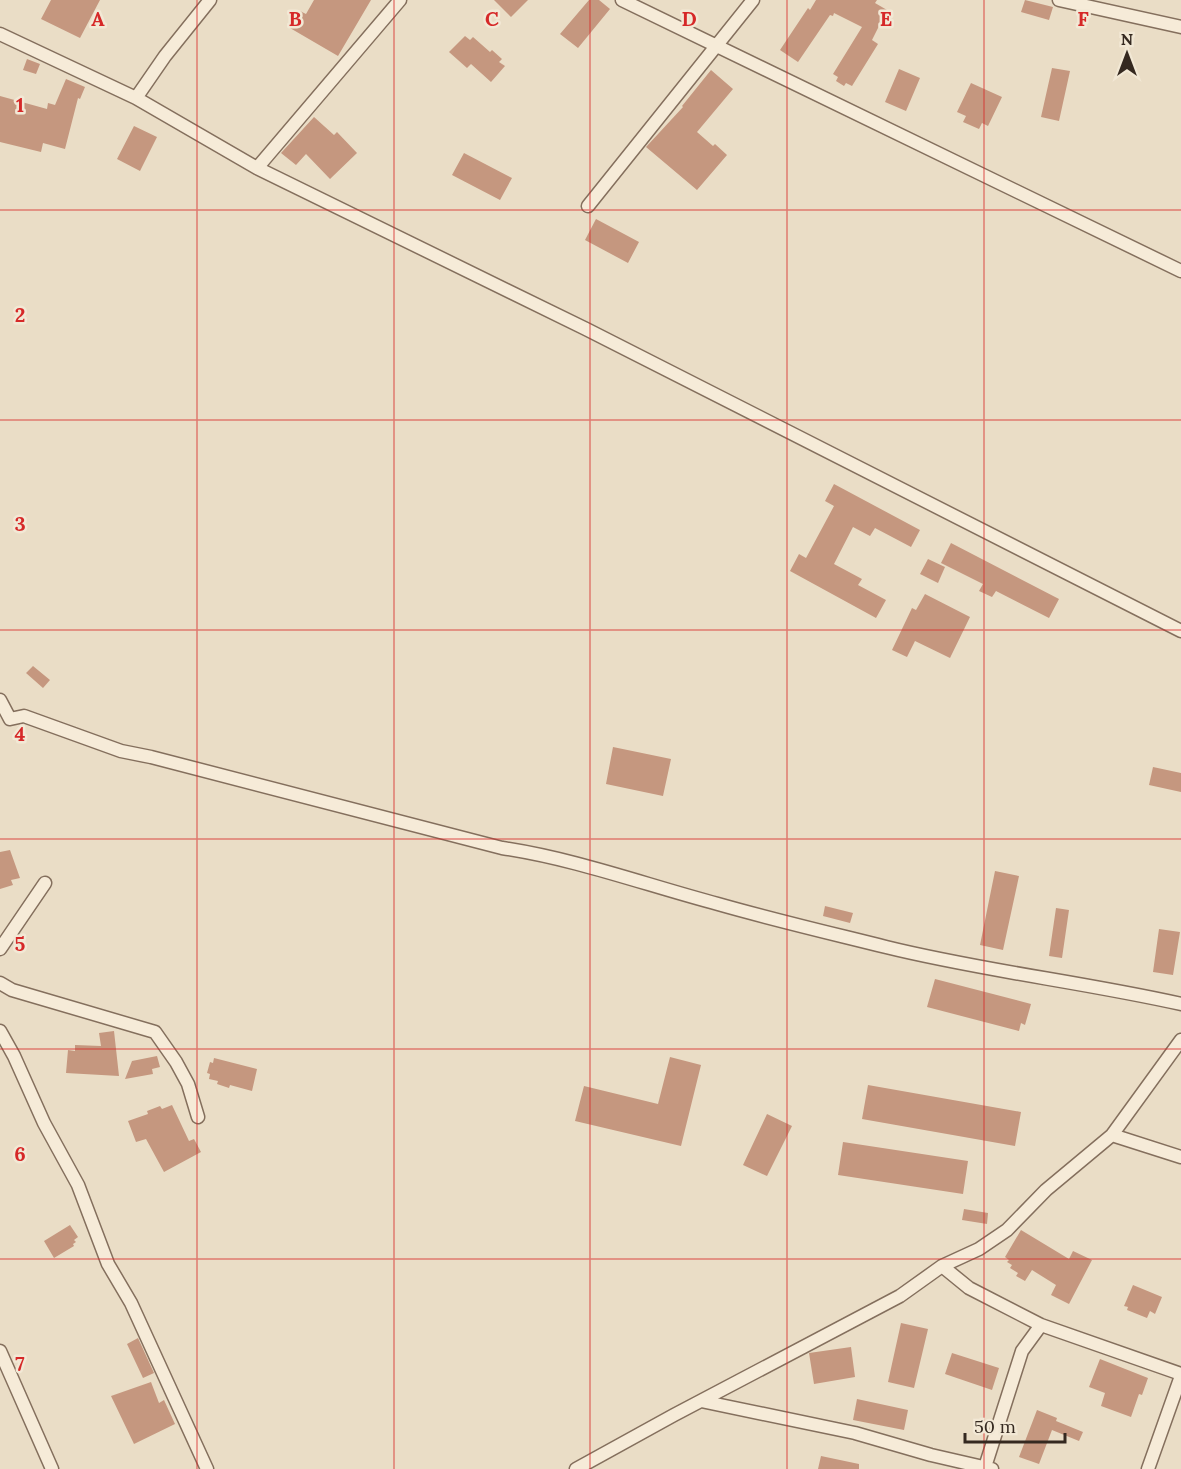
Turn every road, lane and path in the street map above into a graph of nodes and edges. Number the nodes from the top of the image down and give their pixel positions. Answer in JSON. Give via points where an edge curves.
{"nodes":[{"id":1,"x":210,"y":0,"type":"edge"},
{"id":2,"x":400,"y":0,"type":"edge"},
{"id":3,"x":622,"y":0,"type":"edge"},
{"id":4,"x":753,"y":0,"type":"edge"},
{"id":5,"x":1059,"y":0,"type":"edge"},
{"id":6,"x":1181,"y":27,"type":"edge"},
{"id":7,"x":0,"y":34,"type":"edge"},
{"id":8,"x":716,"y":46,"type":"junction"},
{"id":9,"x":136,"y":98,"type":"junction"},
{"id":10,"x":257,"y":168,"type":"junction"},
{"id":11,"x":588,"y":206,"type":"dead end"},
{"id":12,"x":1181,"y":271,"type":"edge"},
{"id":13,"x":1181,"y":631,"type":"edge"},
{"id":14,"x":0,"y":700,"type":"edge"},
{"id":15,"x":45,"y":883,"type":"dead end"},
{"id":16,"x":0,"y":949,"type":"edge"},
{"id":17,"x":0,"y":983,"type":"edge"},
{"id":18,"x":1181,"y":1004,"type":"edge"},
{"id":19,"x":0,"y":1031,"type":"edge"},
{"id":20,"x":1181,"y":1040,"type":"edge"},
{"id":21,"x":198,"y":1117,"type":"dead end"},
{"id":22,"x":1112,"y":1135,"type":"junction"},
{"id":23,"x":1181,"y":1157,"type":"edge"},
{"id":24,"x":942,"y":1266,"type":"junction"},
{"id":25,"x":1041,"y":1325,"type":"junction"},
{"id":26,"x":0,"y":1351,"type":"edge"},
{"id":27,"x":1181,"y":1375,"type":"edge"},
{"id":28,"x":701,"y":1401,"type":"junction"},
{"id":29,"x":931,"y":1455,"type":"junction"},
{"id":30,"x":989,"y":1468,"type":"edge"},
{"id":31,"x":52,"y":1469,"type":"edge"},
{"id":32,"x":207,"y":1469,"type":"edge"},
{"id":33,"x":576,"y":1469,"type":"edge"},
{"id":34,"x":928,"y":1469,"type":"edge"},
{"id":35,"x":1148,"y":1469,"type":"edge"}],
"edges":[{"from":1,"to":9,"type":"street"},
{"from":2,"to":10,"type":"street"},
{"from":3,"to":8,"type":"street"},
{"from":4,"to":8,"type":"street"},
{"from":5,"to":6,"type":"street"},
{"from":7,"to":9,"type":"street"},
{"from":8,"to":11,"type":"street"},
{"from":8,"to":12,"type":"street"},
{"from":9,"to":10,"type":"street"},
{"from":10,"to":13,"type":"street","via":[[586,329]]},
{"from":14,"to":18,"type":"street","via":[[10,719],[24,716],[121,751],[502,848],[546,855],[719,905],[903,951]]},
{"from":15,"to":16,"type":"street"},
{"from":17,"to":21,"type":"street","via":[[155,1032],[189,1084]]},
{"from":19,"to":32,"type":"street","via":[[78,1185],[108,1264],[131,1303]]},
{"from":20,"to":22,"type":"street"},
{"from":22,"to":23,"type":"street"},
{"from":22,"to":24,"type":"street","via":[[1046,1190],[1007,1230],[979,1250]]},
{"from":24,"to":25,"type":"street","via":[[969,1288]]},
{"from":24,"to":28,"type":"street","via":[[900,1296]]},
{"from":25,"to":27,"type":"street"},
{"from":25,"to":30,"type":"street","via":[[1022,1351]]},
{"from":26,"to":31,"type":"street"},
{"from":27,"to":35,"type":"street"},
{"from":28,"to":29,"type":"street","via":[[855,1433]]},
{"from":28,"to":33,"type":"street"},
{"from":29,"to":30,"type":"street"},
{"from":29,"to":34,"type":"street"}]}
